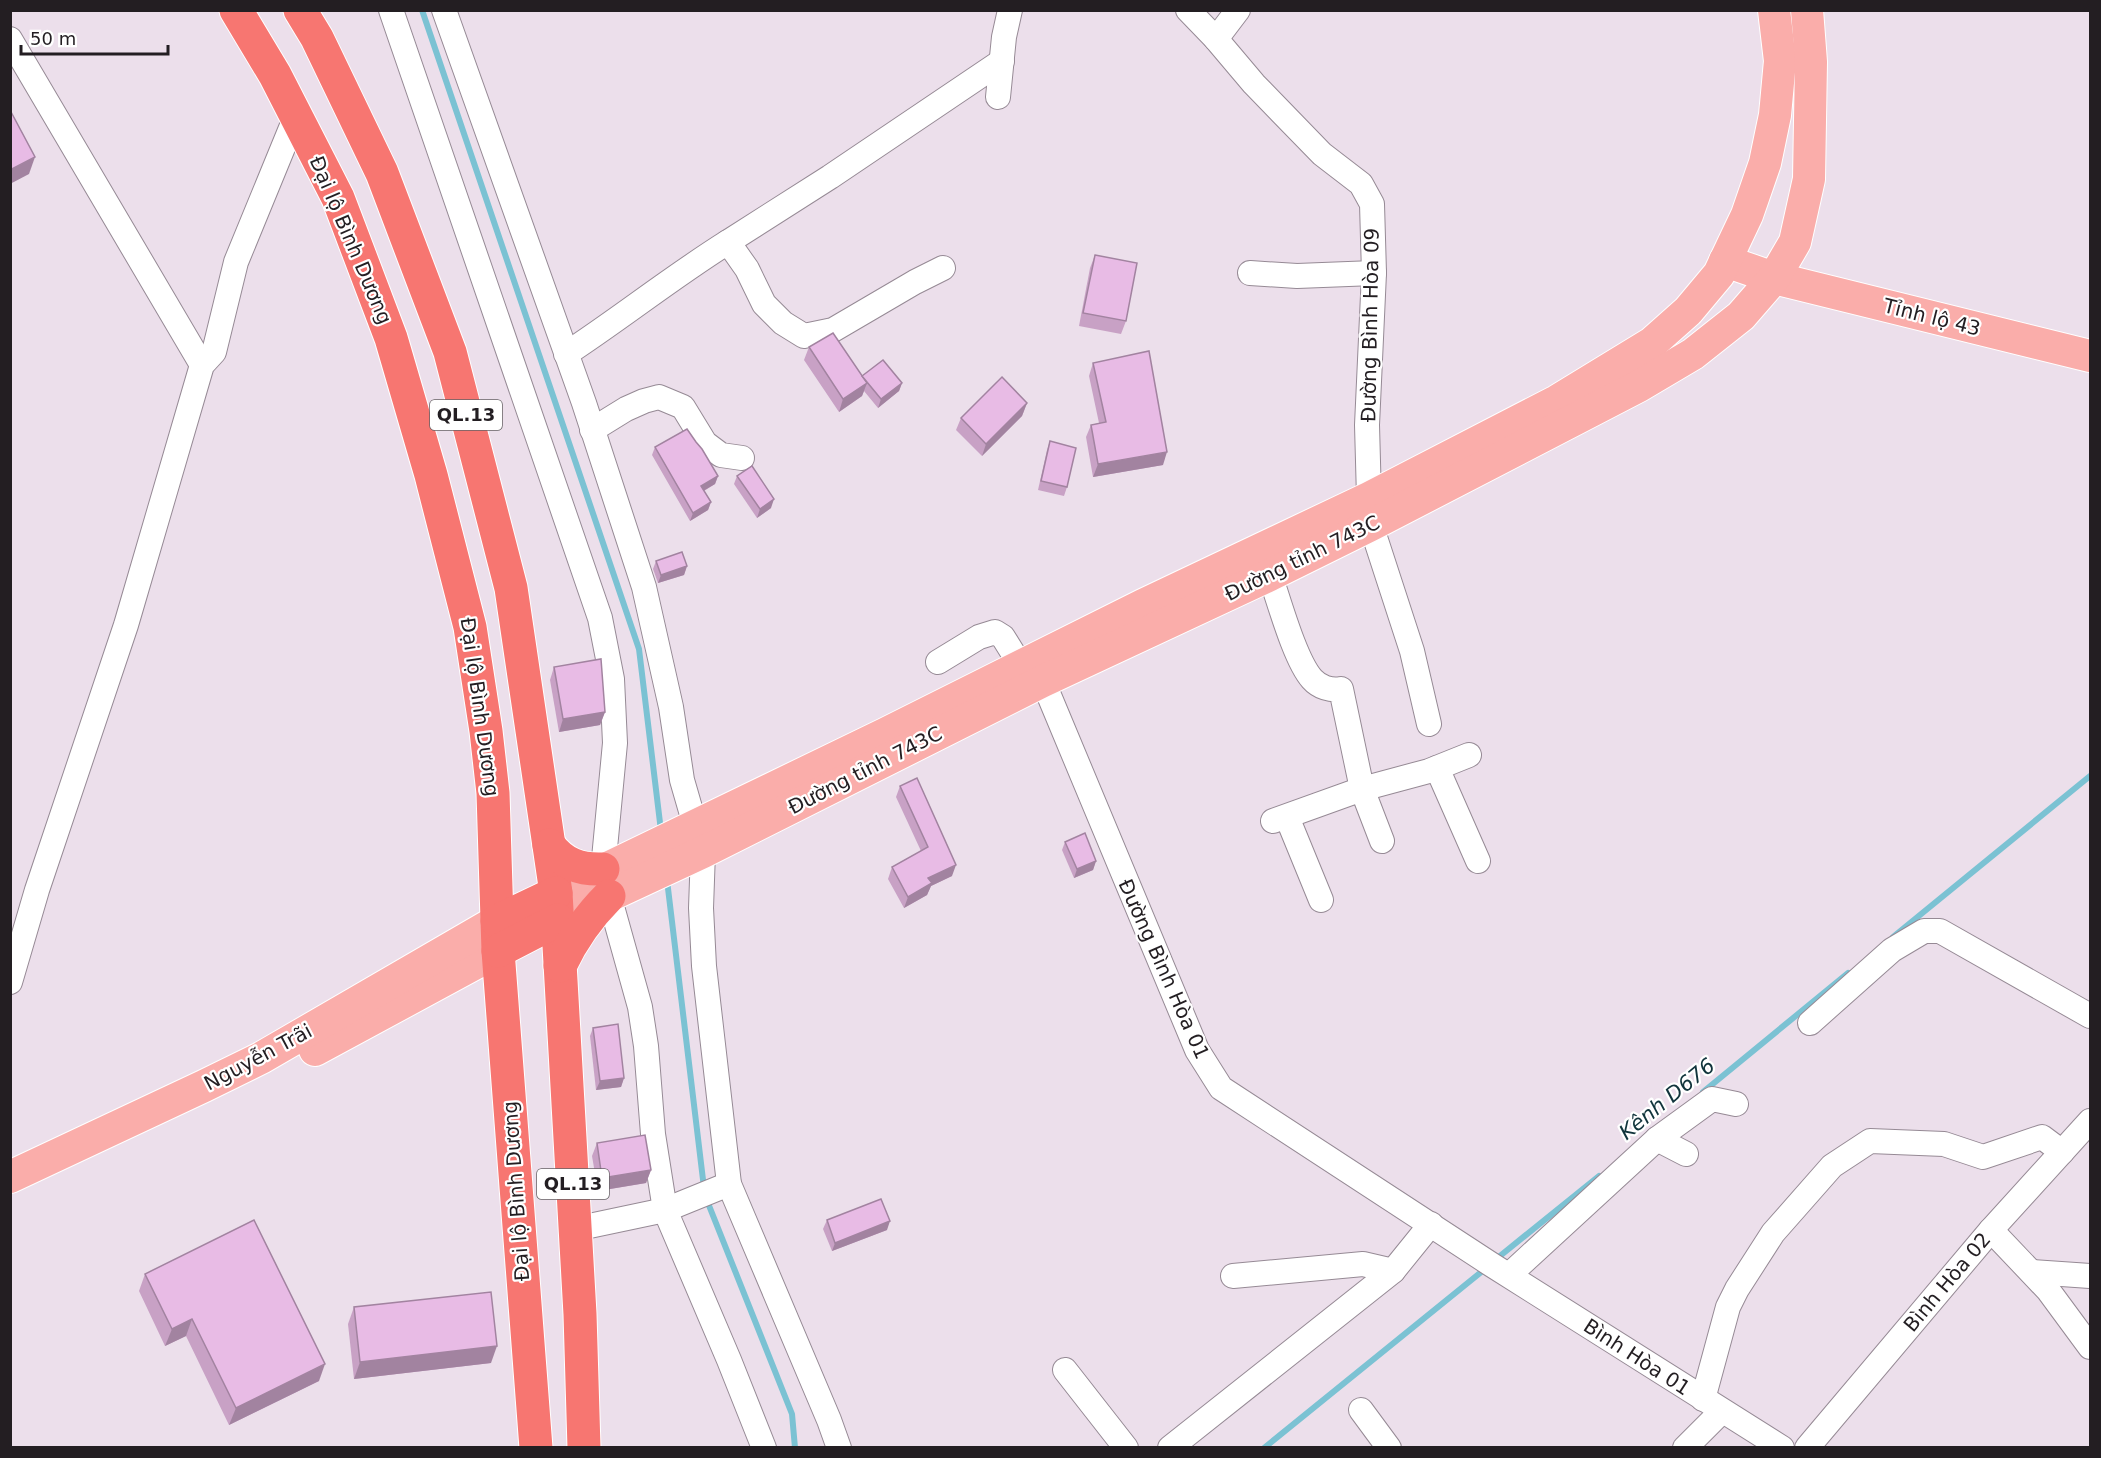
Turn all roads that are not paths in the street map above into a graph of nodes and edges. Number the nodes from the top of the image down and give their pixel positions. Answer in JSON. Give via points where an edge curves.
{"nodes":[{"id":1,"x":236,"y":10,"type":"edge"},
{"id":2,"x":300,"y":10,"type":"edge"},
{"id":3,"x":391,"y":10,"type":"edge"},
{"id":4,"x":444,"y":10,"type":"edge"},
{"id":5,"x":1010,"y":10,"type":"edge"},
{"id":6,"x":1188,"y":10,"type":"edge"},
{"id":7,"x":1238,"y":10,"type":"edge"},
{"id":8,"x":1774,"y":10,"type":"edge"},
{"id":9,"x":1807,"y":10,"type":"edge"},
{"id":10,"x":10,"y":39,"type":"edge"},
{"id":11,"x":1216,"y":39,"type":"junction"},
{"id":12,"x":1002,"y":61,"type":"junction"},
{"id":13,"x":998,"y":97,"type":"dead end"},
{"id":14,"x":296,"y":116,"type":"junction"},
{"id":15,"x":728,"y":242,"type":"junction"},
{"id":16,"x":1725,"y":261,"type":"junction"},
{"id":17,"x":943,"y":268,"type":"dead end"},
{"id":18,"x":1250,"y":273,"type":"dead end"},
{"id":19,"x":1374,"y":273,"type":"junction"},
{"id":20,"x":1774,"y":278,"type":"junction"},
{"id":21,"x":566,"y":354,"type":"junction"},
{"id":22,"x":2091,"y":356,"type":"edge"},
{"id":23,"x":202,"y":365,"type":"junction"},
{"id":24,"x":592,"y":430,"type":"junction"},
{"id":25,"x":742,"y":458,"type":"dead end"},
{"id":26,"x":1370,"y":511,"type":"junction"},
{"id":27,"x":1270,"y":575,"type":"junction"},
{"id":28,"x":938,"y":662,"type":"dead end"},
{"id":29,"x":1032,"y":669,"type":"junction"},
{"id":30,"x":1430,"y":723,"type":"dead end"},
{"id":31,"x":1469,"y":755,"type":"dead end"},
{"id":32,"x":1437,"y":768,"type":"junction"},
{"id":33,"x":1362,"y":789,"type":"junction"},
{"id":34,"x":699,"y":839,"type":"junction"},
{"id":35,"x":1382,"y":841,"type":"dead end"},
{"id":36,"x":549,"y":845,"type":"junction"},
{"id":37,"x":1478,"y":861,"type":"dead end"},
{"id":38,"x":606,"y":883,"type":"junction"},
{"id":39,"x":1321,"y":900,"type":"dead end"},
{"id":40,"x":557,"y":907,"type":"junction"},
{"id":41,"x":498,"y":936,"type":"junction"},
{"id":42,"x":560,"y":966,"type":"junction"},
{"id":43,"x":10,"y":982,"type":"edge"},
{"id":44,"x":2091,"y":1016,"type":"edge"},
{"id":45,"x":1810,"y":1023,"type":"dead end"},
{"id":46,"x":1736,"y":1104,"type":"dead end"},
{"id":47,"x":2091,"y":1120,"type":"edge"},
{"id":48,"x":1657,"y":1140,"type":"junction"},
{"id":49,"x":2062,"y":1152,"type":"junction"},
{"id":50,"x":1686,"y":1154,"type":"dead end"},
{"id":51,"x":10,"y":1177,"type":"edge"},
{"id":52,"x":729,"y":1184,"type":"junction"},
{"id":53,"x":10,"y":1200,"type":"edge"},
{"id":54,"x":665,"y":1210,"type":"junction"},
{"id":55,"x":575,"y":1229,"type":"junction"},
{"id":56,"x":1438,"y":1229,"type":"junction"},
{"id":57,"x":1991,"y":1230,"type":"junction"},
{"id":58,"x":1501,"y":1270,"type":"junction"},
{"id":59,"x":1393,"y":1271,"type":"junction"},
{"id":60,"x":2032,"y":1272,"type":"junction"},
{"id":61,"x":1233,"y":1276,"type":"dead end"},
{"id":62,"x":2091,"y":1276,"type":"edge"},
{"id":63,"x":2081,"y":1322,"type":"edge"},
{"id":64,"x":2091,"y":1347,"type":"edge"},
{"id":65,"x":1065,"y":1370,"type":"dead end"},
{"id":66,"x":1712,"y":1405,"type":"junction"},
{"id":67,"x":1361,"y":1410,"type":"dead end"},
{"id":68,"x":536,"y":1448,"type":"edge"},
{"id":69,"x":584,"y":1448,"type":"edge"},
{"id":70,"x":764,"y":1448,"type":"edge"},
{"id":71,"x":839,"y":1448,"type":"edge"},
{"id":72,"x":1126,"y":1448,"type":"edge"},
{"id":73,"x":1170,"y":1448,"type":"edge"},
{"id":74,"x":1389,"y":1448,"type":"edge"},
{"id":75,"x":1685,"y":1448,"type":"edge"},
{"id":76,"x":1782,"y":1448,"type":"edge"},
{"id":77,"x":1807,"y":1448,"type":"edge"}],
"edges":[{"from":1,"to":14,"type":"highway","name":"Đại lộ Bình Dương","number":"QL.13"},
{"from":2,"to":36,"type":"highway","number":"QL.13","via":[[382,173],[450,352],[511,588]]},
{"from":3,"to":38,"type":"street","via":[[600,618],[612,679],[615,743]]},
{"from":4,"to":21,"type":"street"},
{"from":5,"to":12,"type":"street"},
{"from":6,"to":11,"type":"street","name":"Đường Bình Hòa 09"},
{"from":7,"to":11,"type":"street"},
{"from":8,"to":16,"type":"main road","name":"Đường tỉnh 743C","via":[[1780,61],[1775,115],[1765,164]]},
{"from":9,"to":20,"type":"main road","name":"Đường tỉnh 743C","via":[[1811,62],[1809,179],[1795,242]]},
{"from":10,"to":23,"type":"street"},
{"from":11,"to":19,"type":"street","name":"Đường Bình Hòa 09","via":[[1322,154],[1361,184],[1372,204]]},
{"from":12,"to":13,"type":"street"},
{"from":12,"to":15,"type":"street"},
{"from":14,"to":23,"type":"street","via":[[236,262],[214,352]]},
{"from":14,"to":41,"type":"highway","name":"Đại lộ Bình Dương","number":"QL.13","via":[[338,198],[391,338],[453,556],[470,627],[486,731],[494,803]]},
{"from":15,"to":17,"type":"street","via":[[764,304],[804,336],[833,330]]},
{"from":15,"to":21,"type":"street"},
{"from":16,"to":20,"type":"main road","name":"Tỉnh lộ 43"},
{"from":16,"to":26,"type":"main road","name":"Đường tỉnh 743C","via":[[1688,311],[1652,343]]},
{"from":18,"to":19,"type":"street"},
{"from":19,"to":26,"type":"street","name":"Đường Bình Hòa 09","via":[[1367,424]]},
{"from":20,"to":22,"type":"main road","name":"Tỉnh lộ 43"},
{"from":20,"to":26,"type":"main road","name":"Đường tỉnh 743C","via":[[1741,316],[1693,354],[1609,402]]},
{"from":21,"to":24,"type":"street"},
{"from":23,"to":43,"type":"street","via":[[126,625]]},
{"from":24,"to":25,"type":"street","via":[[658,397],[683,407],[705,443],[721,455]]},
{"from":24,"to":34,"type":"street","via":[[644,587],[671,707],[682,780]]},
{"from":26,"to":27,"type":"main road","name":"Đường tỉnh 743C"},
{"from":26,"to":29,"type":"main road","name":"Đường tỉnh 743C"},
{"from":26,"to":30,"type":"street","name":"Đường Bình Hòa 09"},
{"from":27,"to":29,"type":"main road","name":"Đường tỉnh 743C"},
{"from":27,"to":33,"type":"street","via":[[1309,675],[1327,689],[1341,689]]},
{"from":28,"to":29,"type":"street","name":"Đường Bình Hòa 01","via":[[979,636],[995,632]]},
{"from":29,"to":34,"type":"main road","name":"Đường tỉnh 743C"},
{"from":29,"to":56,"type":"street","name":"Đường Bình Hòa 01","via":[[1197,1050],[1221,1088]]},
{"from":31,"to":32,"type":"street"},
{"from":32,"to":33,"type":"street"},
{"from":32,"to":37,"type":"street"},
{"from":33,"to":35,"type":"street"},
{"from":33,"to":39,"type":"street","via":[[1280,819]]},
{"from":34,"to":38,"type":"main road","name":"Đường tỉnh 743C"},
{"from":34,"to":52,"type":"street","via":[[704,966]]},
{"from":36,"to":38,"type":"highway","via":[[570,864]]},
{"from":36,"to":40,"type":"highway","number":"QL.13"},
{"from":38,"to":40,"type":"main road","name":"Đường tỉnh 743C"},
{"from":38,"to":42,"type":"highway"},
{"from":38,"to":54,"type":"street","via":[[640,1007]]},
{"from":40,"to":41,"type":"highway"},
{"from":40,"to":42,"type":"highway","number":"QL.13"},
{"from":41,"to":51,"type":"main road","name":"Nguyễn Trãi","via":[[261,1058]]},
{"from":41,"to":53,"type":"main road","name":"Nguyễn Trãi","via":[[208,1107]]},
{"from":41,"to":68,"type":"highway","name":"Đại lộ Bình Dương","number":"QL.13"},
{"from":42,"to":55,"type":"highway","number":"QL.13"},
{"from":44,"to":45,"type":"street","via":[[1940,931],[1924,931],[1892,950]]},
{"from":46,"to":48,"type":"street","via":[[1712,1099]]},
{"from":47,"to":49,"type":"street","name":"Bình Hòa 02"},
{"from":48,"to":50,"type":"street"},
{"from":48,"to":58,"type":"street"},
{"from":49,"to":57,"type":"street","name":"Bình Hòa 02"},
{"from":49,"to":66,"type":"street","via":[[2042,1137],[1983,1157],[1944,1144],[1870,1141],[1832,1166],[1773,1233],[1737,1289],[1728,1307]]},
{"from":52,"to":54,"type":"street"},
{"from":52,"to":71,"type":"street"},
{"from":54,"to":55,"type":"street"},
{"from":54,"to":70,"type":"street"},
{"from":55,"to":69,"type":"highway","number":"QL.13"},
{"from":56,"to":58,"type":"street","name":"Đường Bình Hòa 01"},
{"from":56,"to":59,"type":"street"},
{"from":57,"to":60,"type":"street"},
{"from":57,"to":77,"type":"street","name":"Bình Hòa 02"},
{"from":58,"to":66,"type":"street","name":"Bình Hòa 01"},
{"from":59,"to":61,"type":"street","via":[[1363,1264]]},
{"from":59,"to":73,"type":"street"},
{"from":60,"to":62,"type":"street"},
{"from":60,"to":63,"type":"street"},
{"from":63,"to":64,"type":"street"},
{"from":65,"to":72,"type":"street"},
{"from":66,"to":75,"type":"street"},
{"from":66,"to":76,"type":"street","name":"Bình Hòa 01"},
{"from":67,"to":74,"type":"street"}]}
